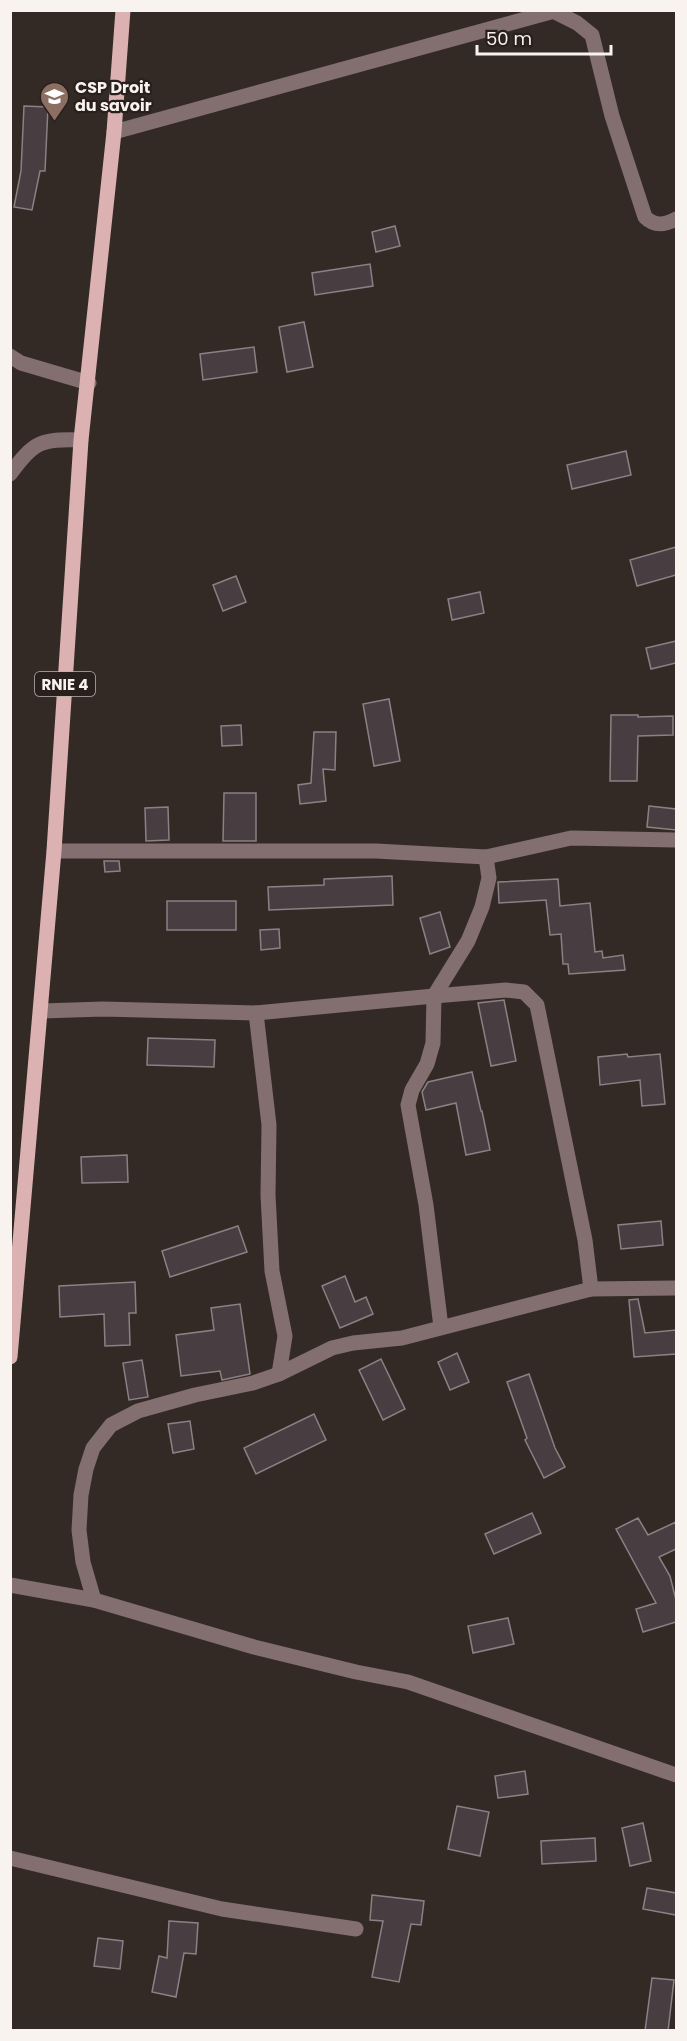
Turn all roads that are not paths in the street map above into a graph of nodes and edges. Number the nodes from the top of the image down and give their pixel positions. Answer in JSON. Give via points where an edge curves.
{"nodes":[{"id":1,"x":123,"y":10,"type":"edge"},
{"id":2,"x":557,"y":11,"type":"edge"},
{"id":3,"x":114,"y":132,"type":"junction"},
{"id":4,"x":676,"y":219,"type":"edge"},
{"id":5,"x":10,"y":356,"type":"edge"},
{"id":6,"x":88,"y":383,"type":"junction"},
{"id":7,"x":81,"y":440,"type":"junction"},
{"id":8,"x":10,"y":474,"type":"edge"},
{"id":9,"x":676,"y":840,"type":"edge"},
{"id":10,"x":54,"y":851,"type":"junction"},
{"id":11,"x":486,"y":857,"type":"junction"},
{"id":12,"x":434,"y":996,"type":"junction"},
{"id":13,"x":42,"y":1011,"type":"junction"},
{"id":14,"x":256,"y":1013,"type":"junction"},
{"id":15,"x":676,"y":1288,"type":"edge"},
{"id":16,"x":591,"y":1289,"type":"junction"},
{"id":17,"x":441,"y":1327,"type":"junction"},
{"id":18,"x":10,"y":1357,"type":"edge"},
{"id":19,"x":279,"y":1374,"type":"junction"},
{"id":20,"x":10,"y":1585,"type":"edge"},
{"id":21,"x":94,"y":1600,"type":"junction"},
{"id":22,"x":676,"y":1775,"type":"edge"},
{"id":23,"x":10,"y":1858,"type":"edge"},
{"id":24,"x":356,"y":1929,"type":"dead end"}],
"edges":[{"from":1,"to":3,"type":"main road","number":"RNIE 4"},
{"from":2,"to":3,"type":"street"},
{"from":2,"to":4,"type":"street","via":[[592,35],[612,116],[645,217],[651,223],[665,225]]},
{"from":3,"to":6,"type":"main road","number":"RNIE 4"},
{"from":5,"to":6,"type":"street","via":[[21,363]]},
{"from":6,"to":7,"type":"main road","number":"RNIE 4"},
{"from":7,"to":8,"type":"street","via":[[42,442],[27,452]]},
{"from":7,"to":10,"type":"main road","number":"RNIE 4"},
{"from":9,"to":11,"type":"street","via":[[571,838]]},
{"from":10,"to":11,"type":"street","via":[[376,851]]},
{"from":10,"to":13,"type":"main road","number":"RNIE 4"},
{"from":11,"to":12,"type":"street","via":[[489,878],[482,907],[468,941]]},
{"from":12,"to":14,"type":"street"},
{"from":12,"to":16,"type":"street","via":[[506,990],[524,992],[537,1005],[585,1240]]},
{"from":12,"to":17,"type":"street","via":[[433,1043],[408,1105],[426,1205]]},
{"from":13,"to":14,"type":"street"},
{"from":13,"to":18,"type":"main road","number":"RNIE 4"},
{"from":14,"to":19,"type":"street","via":[[269,1125],[272,1271],[285,1336]]},
{"from":15,"to":16,"type":"street"},
{"from":16,"to":17,"type":"street"},
{"from":17,"to":19,"type":"street","via":[[402,1338],[332,1348]]},
{"from":19,"to":21,"type":"street","via":[[138,1411],[111,1425],[93,1448],[81,1496],[82,1562]]},
{"from":20,"to":21,"type":"street"},
{"from":21,"to":22,"type":"street","via":[[254,1647],[408,1682]]},
{"from":23,"to":24,"type":"street","via":[[222,1909]]}]}
